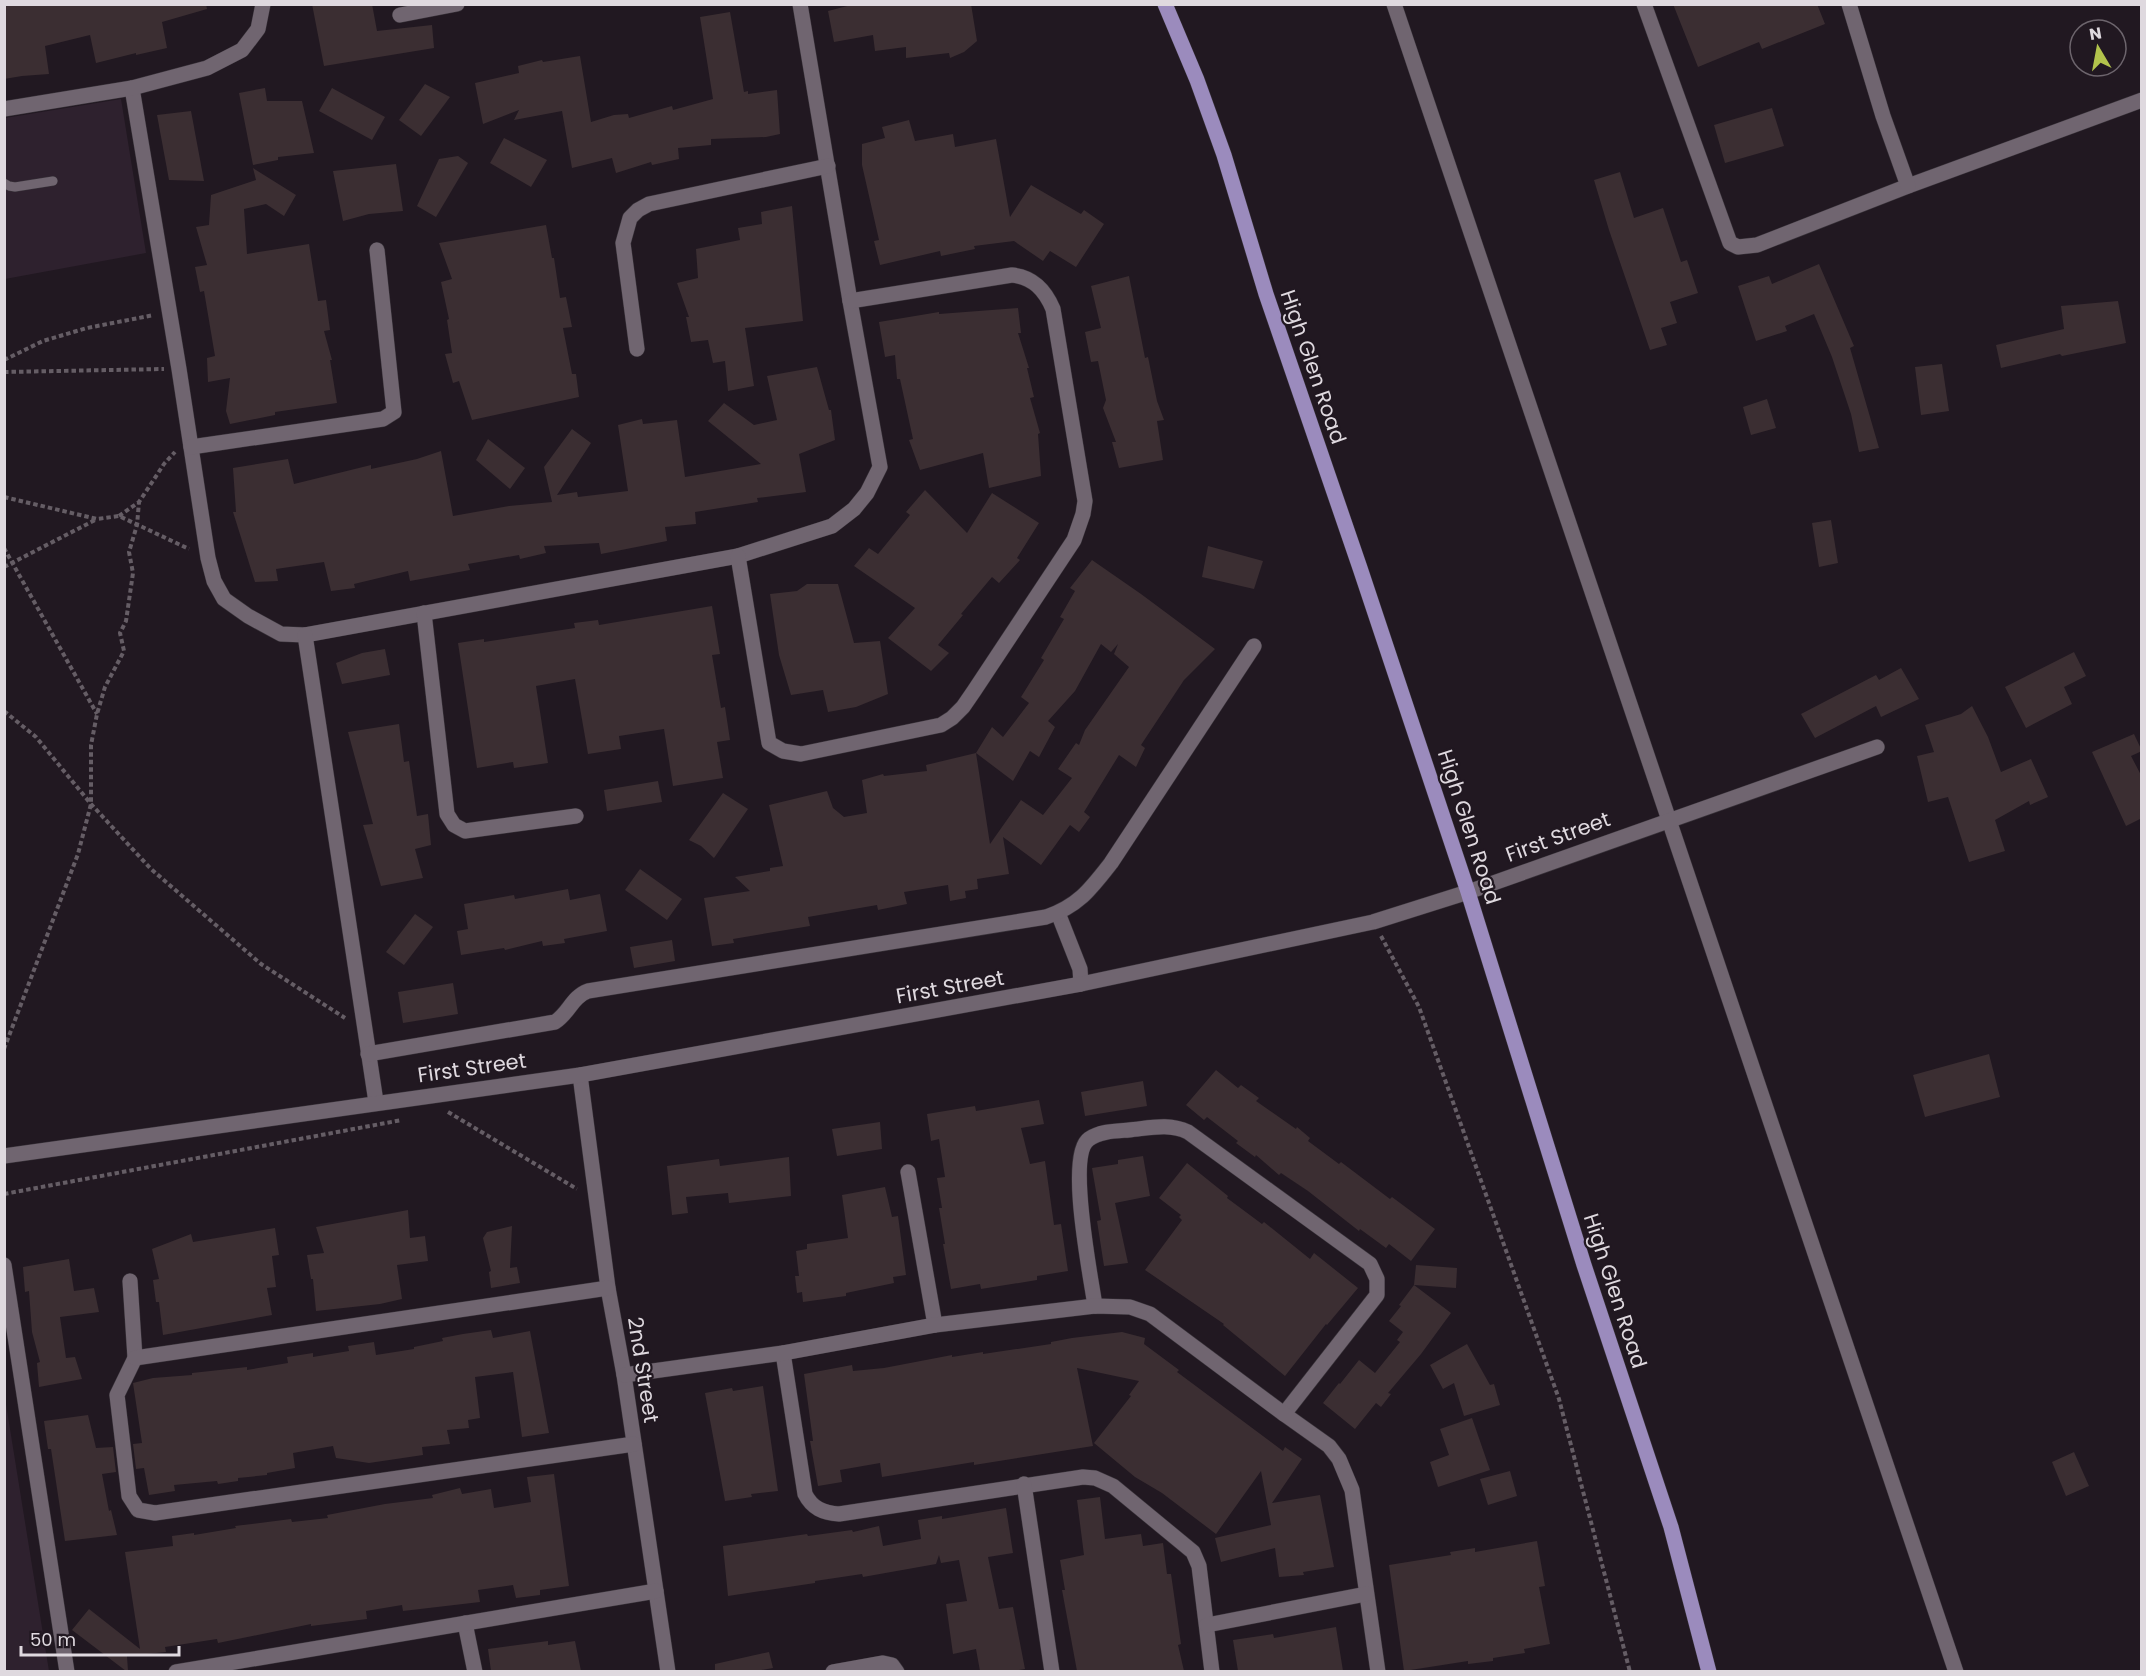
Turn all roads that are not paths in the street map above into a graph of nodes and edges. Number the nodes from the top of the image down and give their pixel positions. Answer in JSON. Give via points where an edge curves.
{"nodes":[{"id":1,"x":263,"y":4,"type":"edge"},
{"id":2,"x":457,"y":4,"type":"edge"},
{"id":3,"x":800,"y":4,"type":"edge"},
{"id":4,"x":1165,"y":4,"type":"edge"},
{"id":5,"x":1394,"y":4,"type":"edge"},
{"id":6,"x":1644,"y":4,"type":"edge"},
{"id":7,"x":1849,"y":4,"type":"edge"},
{"id":8,"x":400,"y":15,"type":"dead end"},
{"id":9,"x":132,"y":88,"type":"junction"},
{"id":10,"x":2142,"y":100,"type":"edge"},
{"id":11,"x":4,"y":109,"type":"edge"},
{"id":12,"x":828,"y":166,"type":"junction"},
{"id":13,"x":54,"y":181,"type":"dead end"},
{"id":14,"x":4,"y":183,"type":"edge"},
{"id":15,"x":1908,"y":186,"type":"junction"},
{"id":16,"x":377,"y":250,"type":"dead end"},
{"id":17,"x":849,"y":301,"type":"junction"},
{"id":18,"x":637,"y":349,"type":"dead end"},
{"id":19,"x":191,"y":447,"type":"junction"},
{"id":20,"x":738,"y":556,"type":"junction"},
{"id":21,"x":424,"y":613,"type":"junction"},
{"id":22,"x":305,"y":635,"type":"junction"},
{"id":23,"x":1254,"y":646,"type":"dead end"},
{"id":24,"x":1877,"y":747,"type":"dead end"},
{"id":25,"x":576,"y":816,"type":"dead end"},
{"id":26,"x":1668,"y":820,"type":"junction"},
{"id":27,"x":1468,"y":892,"type":"junction"},
{"id":28,"x":1058,"y":913,"type":"junction"},
{"id":29,"x":1081,"y":984,"type":"junction"},
{"id":30,"x":368,"y":1054,"type":"junction"},
{"id":31,"x":580,"y":1075,"type":"junction"},
{"id":32,"x":376,"y":1102,"type":"junction"},
{"id":33,"x":4,"y":1156,"type":"edge"},
{"id":34,"x":908,"y":1172,"type":"dead end"},
{"id":35,"x":4,"y":1265,"type":"edge"},
{"id":36,"x":130,"y":1281,"type":"dead end"},
{"id":37,"x":608,"y":1288,"type":"junction"},
{"id":38,"x":1095,"y":1306,"type":"junction"},
{"id":39,"x":935,"y":1325,"type":"junction"},
{"id":40,"x":783,"y":1353,"type":"junction"},
{"id":41,"x":135,"y":1358,"type":"junction"},
{"id":42,"x":624,"y":1375,"type":"junction"},
{"id":43,"x":1284,"y":1414,"type":"junction"},
{"id":44,"x":634,"y":1444,"type":"junction"},
{"id":45,"x":1024,"y":1484,"type":"junction"},
{"id":46,"x":656,"y":1591,"type":"junction"},
{"id":47,"x":1366,"y":1594,"type":"junction"},
{"id":48,"x":465,"y":1623,"type":"junction"},
{"id":49,"x":1207,"y":1625,"type":"junction"},
{"id":50,"x":67,"y":1671,"type":"edge"},
{"id":51,"x":176,"y":1671,"type":"edge"},
{"id":52,"x":475,"y":1671,"type":"edge"},
{"id":53,"x":668,"y":1671,"type":"edge"},
{"id":54,"x":833,"y":1671,"type":"edge"},
{"id":55,"x":897,"y":1671,"type":"edge"},
{"id":56,"x":1052,"y":1671,"type":"edge"},
{"id":57,"x":1212,"y":1671,"type":"edge"},
{"id":58,"x":1378,"y":1671,"type":"edge"},
{"id":59,"x":1708,"y":1671,"type":"edge"},
{"id":60,"x":1956,"y":1671,"type":"edge"}],
"edges":[{"from":1,"to":9,"type":"street","via":[[258,29],[242,50],[207,68]]},
{"from":2,"to":8,"type":"street"},
{"from":3,"to":12,"type":"street"},
{"from":4,"to":27,"type":"main road","name":"High Glen Road","via":[[1224,155],[1266,294]]},
{"from":5,"to":26,"type":"street"},
{"from":6,"to":15,"type":"street","via":[[1732,245],[1757,245]]},
{"from":7,"to":15,"type":"street"},
{"from":9,"to":11,"type":"street"},
{"from":9,"to":19,"type":"street"},
{"from":10,"to":15,"type":"street"},
{"from":12,"to":17,"type":"street"},
{"from":12,"to":18,"type":"street","via":[[649,204],[638,210],[627,224],[623,243]]},
{"from":13,"to":14,"type":"lane","via":[[15,187]]},
{"from":16,"to":19,"type":"street","via":[[394,412],[383,419]]},
{"from":17,"to":20,"type":"street","via":[[880,467],[876,479],[854,509],[832,526]]},
{"from":17,"to":20,"type":"street","via":[[1012,275],[1023,276],[1042,289],[1053,309],[1085,501],[1074,540],[952,718],[941,725],[801,754],[783,751],[769,743]]},
{"from":19,"to":22,"type":"street","via":[[208,558],[224,599],[281,634]]},
{"from":20,"to":21,"type":"street"},
{"from":21,"to":22,"type":"street"},
{"from":21,"to":25,"type":"street","via":[[447,814],[454,825],[465,831]]},
{"from":22,"to":30,"type":"street"},
{"from":23,"to":28,"type":"street","via":[[1111,863],[1089,892]]},
{"from":24,"to":26,"type":"street","name":"First Street"},
{"from":26,"to":27,"type":"street","name":"First Street"},
{"from":26,"to":60,"type":"street"},
{"from":27,"to":29,"type":"street","name":"First Street","via":[[1373,922]]},
{"from":27,"to":59,"type":"main road","name":"High Glen Road","via":[[1602,1322],[1671,1527]]},
{"from":28,"to":29,"type":"street","via":[[1080,969]]},
{"from":28,"to":30,"type":"street","via":[[588,991],[576,998],[555,1022]]},
{"from":29,"to":31,"type":"street","name":"First Street"},
{"from":30,"to":32,"type":"street"},
{"from":31,"to":32,"type":"street","name":"First Street"},
{"from":31,"to":37,"type":"street","name":"2nd Street"},
{"from":32,"to":33,"type":"street","name":"First Street"},
{"from":34,"to":39,"type":"street"},
{"from":35,"to":50,"type":"street"},
{"from":36,"to":41,"type":"street"},
{"from":37,"to":41,"type":"street"},
{"from":37,"to":42,"type":"street","name":"2nd Street"},
{"from":38,"to":39,"type":"street"},
{"from":38,"to":43,"type":"street","via":[[1130,1307],[1150,1314]]},
{"from":38,"to":43,"type":"street","via":[[1078,1183],[1082,1148],[1089,1139],[1104,1133],[1166,1126],[1188,1132],[1370,1264],[1374,1272],[1377,1295]]},
{"from":39,"to":40,"type":"street"},
{"from":40,"to":42,"type":"street"},
{"from":40,"to":45,"type":"street","via":[[805,1494],[817,1509],[839,1514]]},
{"from":41,"to":44,"type":"street","via":[[117,1395],[129,1496],[138,1510],[155,1513]]},
{"from":42,"to":44,"type":"street","name":"2nd Street"},
{"from":43,"to":47,"type":"street","via":[[1329,1446],[1346,1472],[1353,1490]]},
{"from":44,"to":46,"type":"street","name":"2nd Street"},
{"from":45,"to":49,"type":"street","via":[[1083,1477],[1113,1486],[1193,1552],[1199,1566]]},
{"from":45,"to":56,"type":"street"},
{"from":46,"to":48,"type":"street"},
{"from":46,"to":53,"type":"street","name":"2nd Street"},
{"from":47,"to":49,"type":"street"},
{"from":47,"to":58,"type":"street"},
{"from":48,"to":51,"type":"street"},
{"from":48,"to":52,"type":"street"},
{"from":49,"to":57,"type":"street"},
{"from":54,"to":55,"type":"street","via":[[883,1663]]}]}
